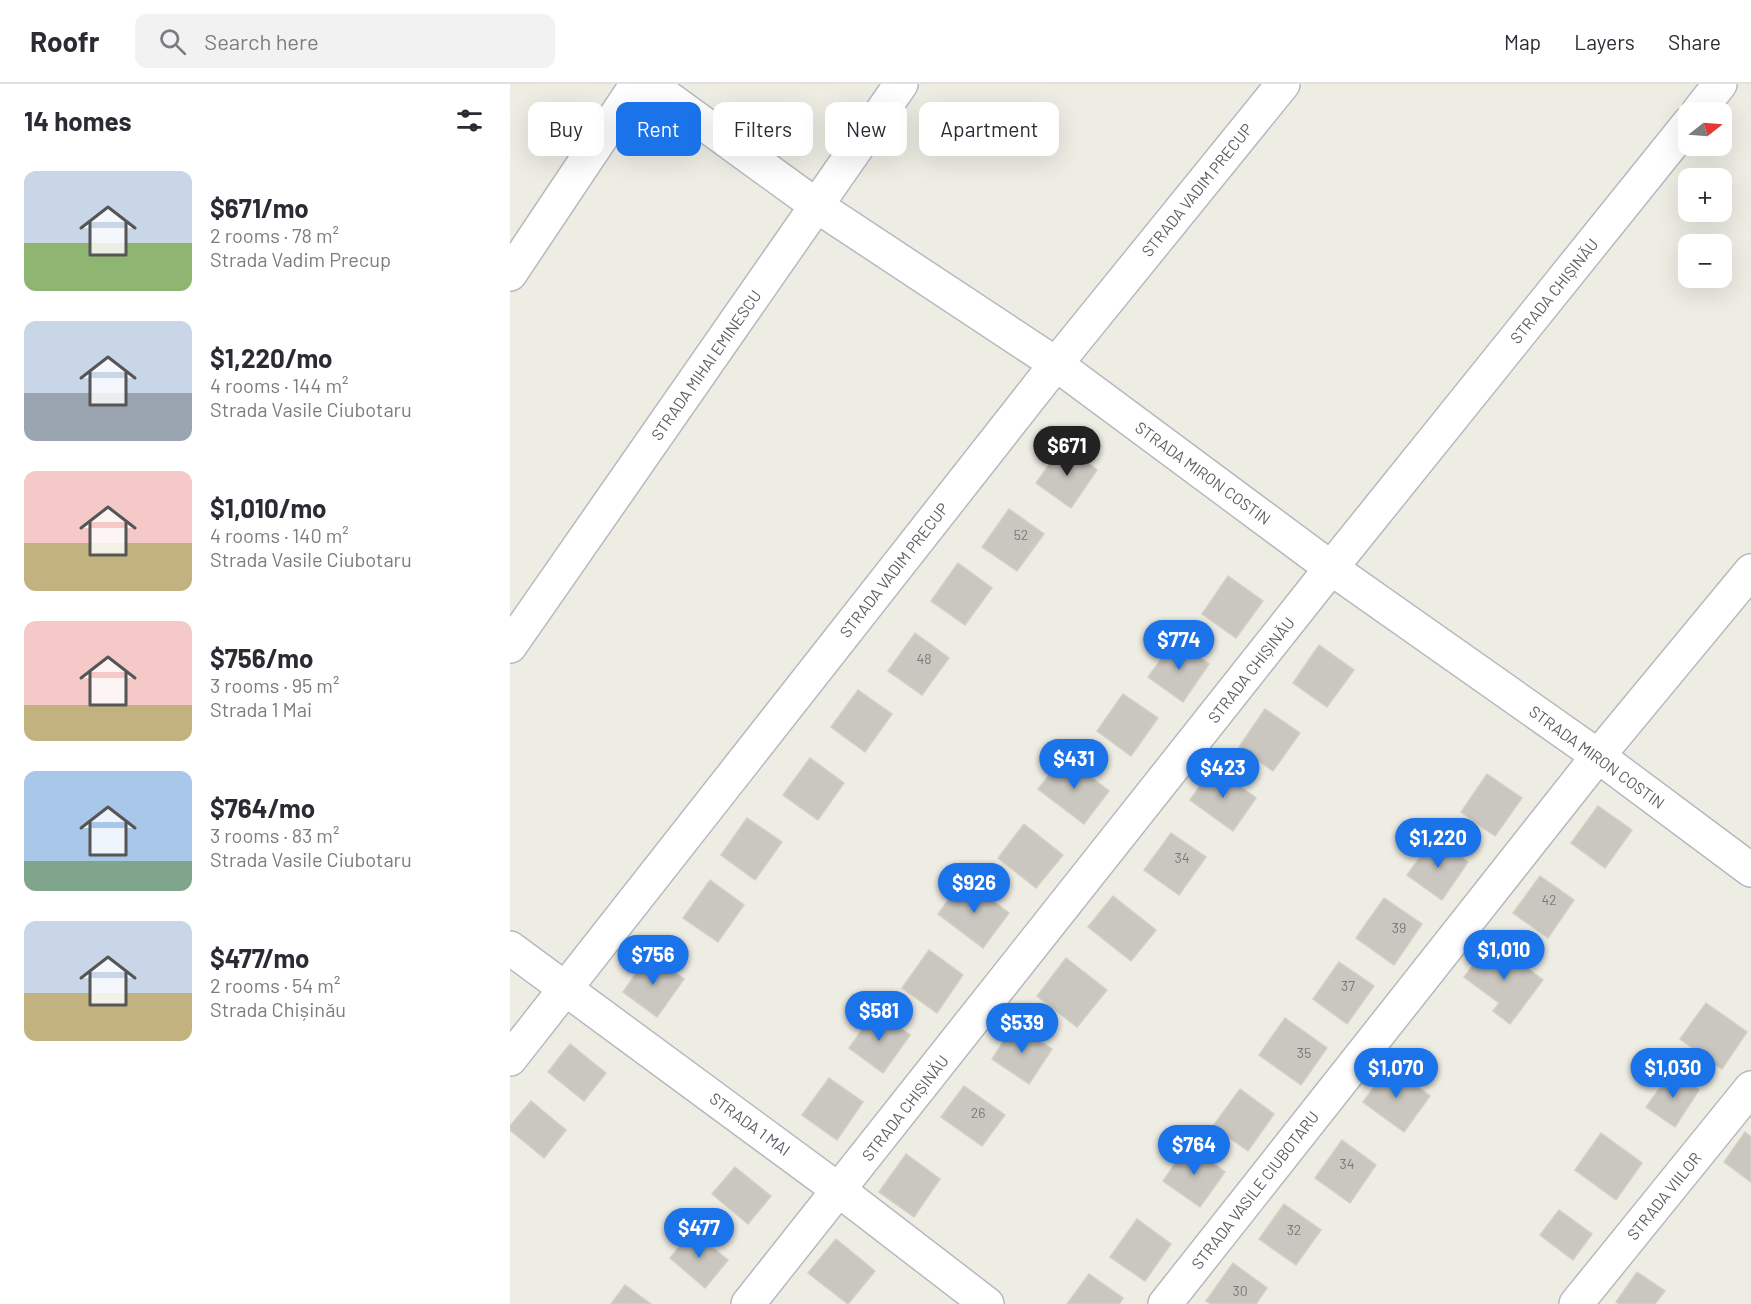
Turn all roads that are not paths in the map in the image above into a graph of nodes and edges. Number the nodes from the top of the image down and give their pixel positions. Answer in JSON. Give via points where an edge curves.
{"nodes":[{"id":1,"x":637,"y":84,"type":"edge"},
{"id":2,"x":649,"y":84,"type":"edge"},
{"id":3,"x":901,"y":84,"type":"edge"},
{"id":4,"x":1283,"y":84,"type":"edge"},
{"id":5,"x":1720,"y":84,"type":"edge"},
{"id":6,"x":1706,"y":102,"type":"edge"},
{"id":7,"x":1678,"y":137,"type":"edge"},
{"id":8,"x":817,"y":206,"type":"junction"},
{"id":9,"x":510,"y":274,"type":"edge"},
{"id":10,"x":1056,"y":364,"type":"junction"},
{"id":11,"x":1331,"y":568,"type":"junction"},
{"id":12,"x":1751,"y":571,"type":"edge"},
{"id":13,"x":510,"y":646,"type":"edge"},
{"id":14,"x":1598,"y":756,"type":"junction"},
{"id":15,"x":1751,"y":870,"type":"edge"},
{"id":16,"x":510,"y":948,"type":"edge"},
{"id":17,"x":566,"y":988,"type":"junction"},
{"id":18,"x":510,"y":1059,"type":"edge"},
{"id":19,"x":1751,"y":1088,"type":"edge"},
{"id":20,"x":840,"y":1191,"type":"junction"},
{"id":21,"x":748,"y":1304,"type":"edge"},
{"id":22,"x":987,"y":1304,"type":"edge"},
{"id":23,"x":1165,"y":1304,"type":"edge"},
{"id":24,"x":1576,"y":1304,"type":"edge"}],
"edges":[{"from":1,"to":9,"type":"street"},
{"from":2,"to":8,"type":"street","name":"STRADA MIRON COSTIN"},
{"from":3,"to":8,"type":"street","name":"STRADA MIHAI EMINESCU"},
{"from":4,"to":10,"type":"street","name":"STRADA VADIM PRECUP"},
{"from":5,"to":6,"type":"street"},
{"from":7,"to":11,"type":"street","name":"STRADA CHIȘINĂU"},
{"from":8,"to":10,"type":"street","name":"STRADA MIRON COSTIN"},
{"from":8,"to":13,"type":"street","name":"STRADA MIHAI EMINESCU"},
{"from":10,"to":11,"type":"street","name":"STRADA MIRON COSTIN"},
{"from":10,"to":17,"type":"street","name":"STRADA VADIM PRECUP"},
{"from":11,"to":14,"type":"street","name":"STRADA MIRON COSTIN"},
{"from":11,"to":20,"type":"street","name":"STRADA CHIȘINĂU"},
{"from":12,"to":14,"type":"street","name":"STRADA VASILE CIUBOTARU"},
{"from":14,"to":15,"type":"street","name":"STRADA MIRON COSTIN"},
{"from":14,"to":23,"type":"street","name":"STRADA VASILE CIUBOTARU"},
{"from":16,"to":17,"type":"street","name":"STRADA 1 MAI"},
{"from":17,"to":18,"type":"street","name":"STRADA VADIM PRECUP"},
{"from":17,"to":20,"type":"street","name":"STRADA 1 MAI"},
{"from":19,"to":24,"type":"street","name":"STRADA VIILOR"},
{"from":20,"to":21,"type":"street","name":"STRADA CHIȘINĂU"},
{"from":20,"to":22,"type":"street","name":"STRADA 1 MAI"}]}
